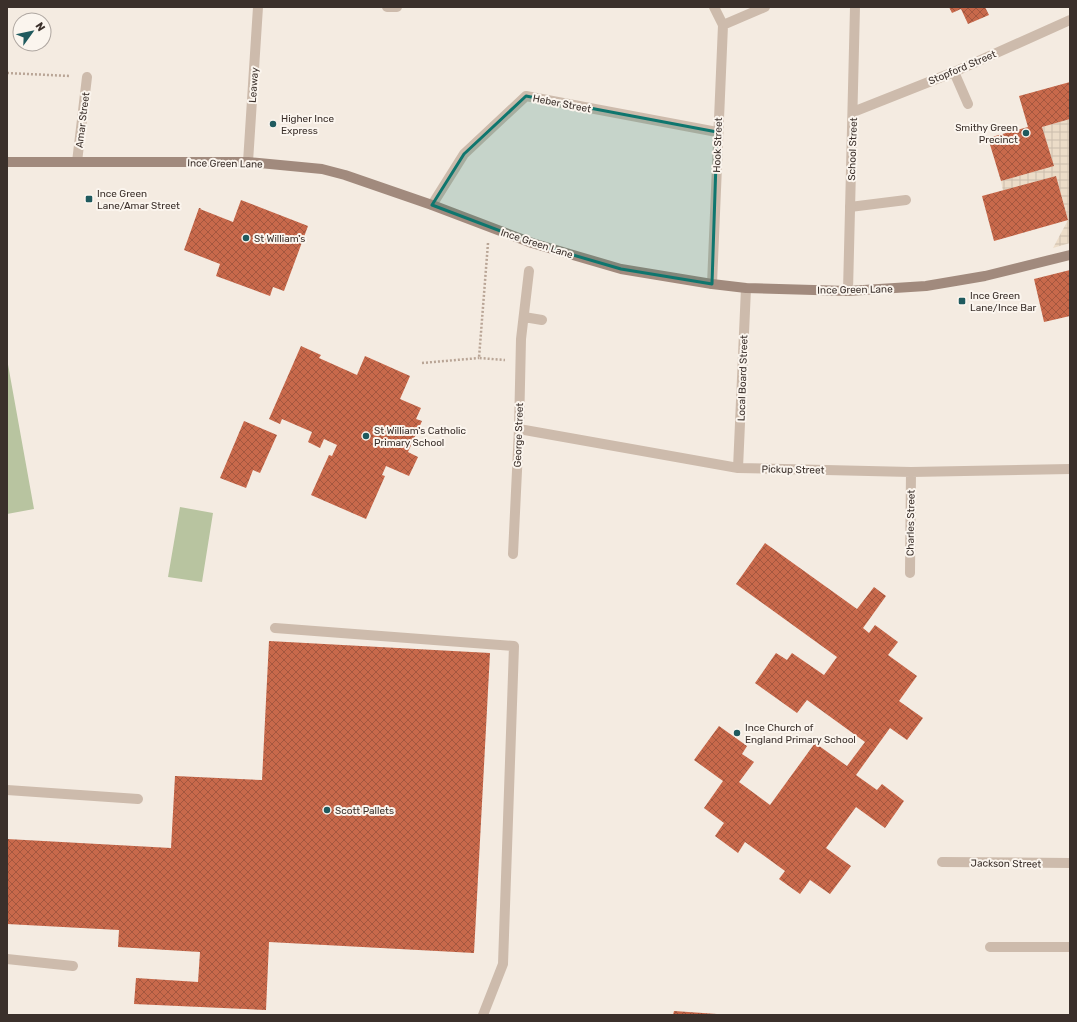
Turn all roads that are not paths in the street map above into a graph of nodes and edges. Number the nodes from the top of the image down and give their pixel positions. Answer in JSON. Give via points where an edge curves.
{"nodes":[{"id":1,"x":258,"y":7,"type":"edge"},
{"id":2,"x":387,"y":7,"type":"edge"},
{"id":3,"x":397,"y":7,"type":"edge"},
{"id":4,"x":714,"y":7,"type":"edge"},
{"id":5,"x":765,"y":7,"type":"edge"},
{"id":6,"x":856,"y":7,"type":"edge"},
{"id":7,"x":1070,"y":20,"type":"edge"},
{"id":8,"x":723,"y":25,"type":"junction"},
{"id":9,"x":954,"y":72,"type":"junction"},
{"id":10,"x":88,"y":77,"type":"road end"},
{"id":11,"x":968,"y":104,"type":"dead end"},
{"id":12,"x":853,"y":112,"type":"junction"},
{"id":13,"x":718,"y":132,"type":"junction"},
{"id":14,"x":7,"y":162,"type":"edge"},
{"id":15,"x":77,"y":162,"type":"junction"},
{"id":16,"x":248,"y":162,"type":"junction"},
{"id":17,"x":906,"y":200,"type":"dead end"},
{"id":18,"x":432,"y":205,"type":"junction"},
{"id":19,"x":850,"y":207,"type":"junction"},
{"id":20,"x":1070,"y":255,"type":"edge"},
{"id":21,"x":529,"y":271,"type":"dead end"},
{"id":22,"x":712,"y":284,"type":"junction"},
{"id":23,"x":746,"y":288,"type":"junction"},
{"id":24,"x":848,"y":291,"type":"junction"},
{"id":25,"x":524,"y":316,"type":"junction"},
{"id":26,"x":542,"y":320,"type":"dead end"},
{"id":27,"x":519,"y":429,"type":"junction"},
{"id":28,"x":738,"y":468,"type":"junction"},
{"id":29,"x":1070,"y":469,"type":"edge"},
{"id":30,"x":911,"y":472,"type":"junction"},
{"id":31,"x":513,"y":554,"type":"dead end"},
{"id":32,"x":910,"y":573,"type":"dead end"},
{"id":33,"x":275,"y":628,"type":"dead end"},
{"id":34,"x":7,"y":790,"type":"edge"},
{"id":35,"x":138,"y":799,"type":"dead end"},
{"id":36,"x":942,"y":862,"type":"dead end"},
{"id":37,"x":1070,"y":864,"type":"edge"},
{"id":38,"x":990,"y":947,"type":"dead end"},
{"id":39,"x":1070,"y":947,"type":"edge"},
{"id":40,"x":7,"y":958,"type":"edge"},
{"id":41,"x":74,"y":966,"type":"dead end"},
{"id":42,"x":483,"y":1015,"type":"edge"}],
"edges":[{"from":1,"to":16,"type":"street","name":"Leaway"},
{"from":2,"to":3,"type":"street"},
{"from":4,"to":8,"type":"street","name":"Hook Street"},
{"from":5,"to":8,"type":"street"},
{"from":6,"to":12,"type":"street","name":"School Street"},
{"from":7,"to":9,"type":"street","name":"Stopford Street"},
{"from":8,"to":13,"type":"street","name":"Hook Street"},
{"from":9,"to":11,"type":"street"},
{"from":9,"to":12,"type":"street","name":"Stopford Street"},
{"from":10,"to":15,"type":"street","name":"Amar Street"},
{"from":12,"to":19,"type":"street","name":"School Street"},
{"from":13,"to":18,"type":"street","name":"Heber Street","via":[[526,96],[464,154]]},
{"from":13,"to":22,"type":"street","name":"Hook Street"},
{"from":14,"to":15,"type":"street","name":"Ince Green Lane"},
{"from":15,"to":16,"type":"street","name":"Ince Green Lane"},
{"from":16,"to":18,"type":"street","name":"Ince Green Lane","via":[[322,169]]},
{"from":17,"to":19,"type":"street"},
{"from":18,"to":22,"type":"street","name":"Ince Green Lane","via":[[532,244],[621,269]]},
{"from":19,"to":24,"type":"street","name":"School Street"},
{"from":20,"to":24,"type":"street","name":"Ince Green Lane","via":[[985,276],[926,286]]},
{"from":21,"to":25,"type":"street","name":"George Street"},
{"from":22,"to":23,"type":"street","name":"Ince Green Lane"},
{"from":23,"to":24,"type":"street","name":"Ince Green Lane"},
{"from":23,"to":28,"type":"street","name":"Local Board Street"},
{"from":25,"to":26,"type":"street"},
{"from":25,"to":27,"type":"street","name":"George Street"},
{"from":27,"to":28,"type":"street","name":"Pickup Street"},
{"from":27,"to":31,"type":"street","name":"George Street"},
{"from":28,"to":30,"type":"street","name":"Pickup Street"},
{"from":29,"to":30,"type":"street","name":"Pickup Street"},
{"from":30,"to":32,"type":"street","name":"Charles Street"},
{"from":33,"to":42,"type":"street","via":[[514,646],[503,964]]},
{"from":34,"to":35,"type":"street"},
{"from":36,"to":37,"type":"street","name":"Jackson Street"},
{"from":38,"to":39,"type":"street"},
{"from":40,"to":41,"type":"street"}]}
